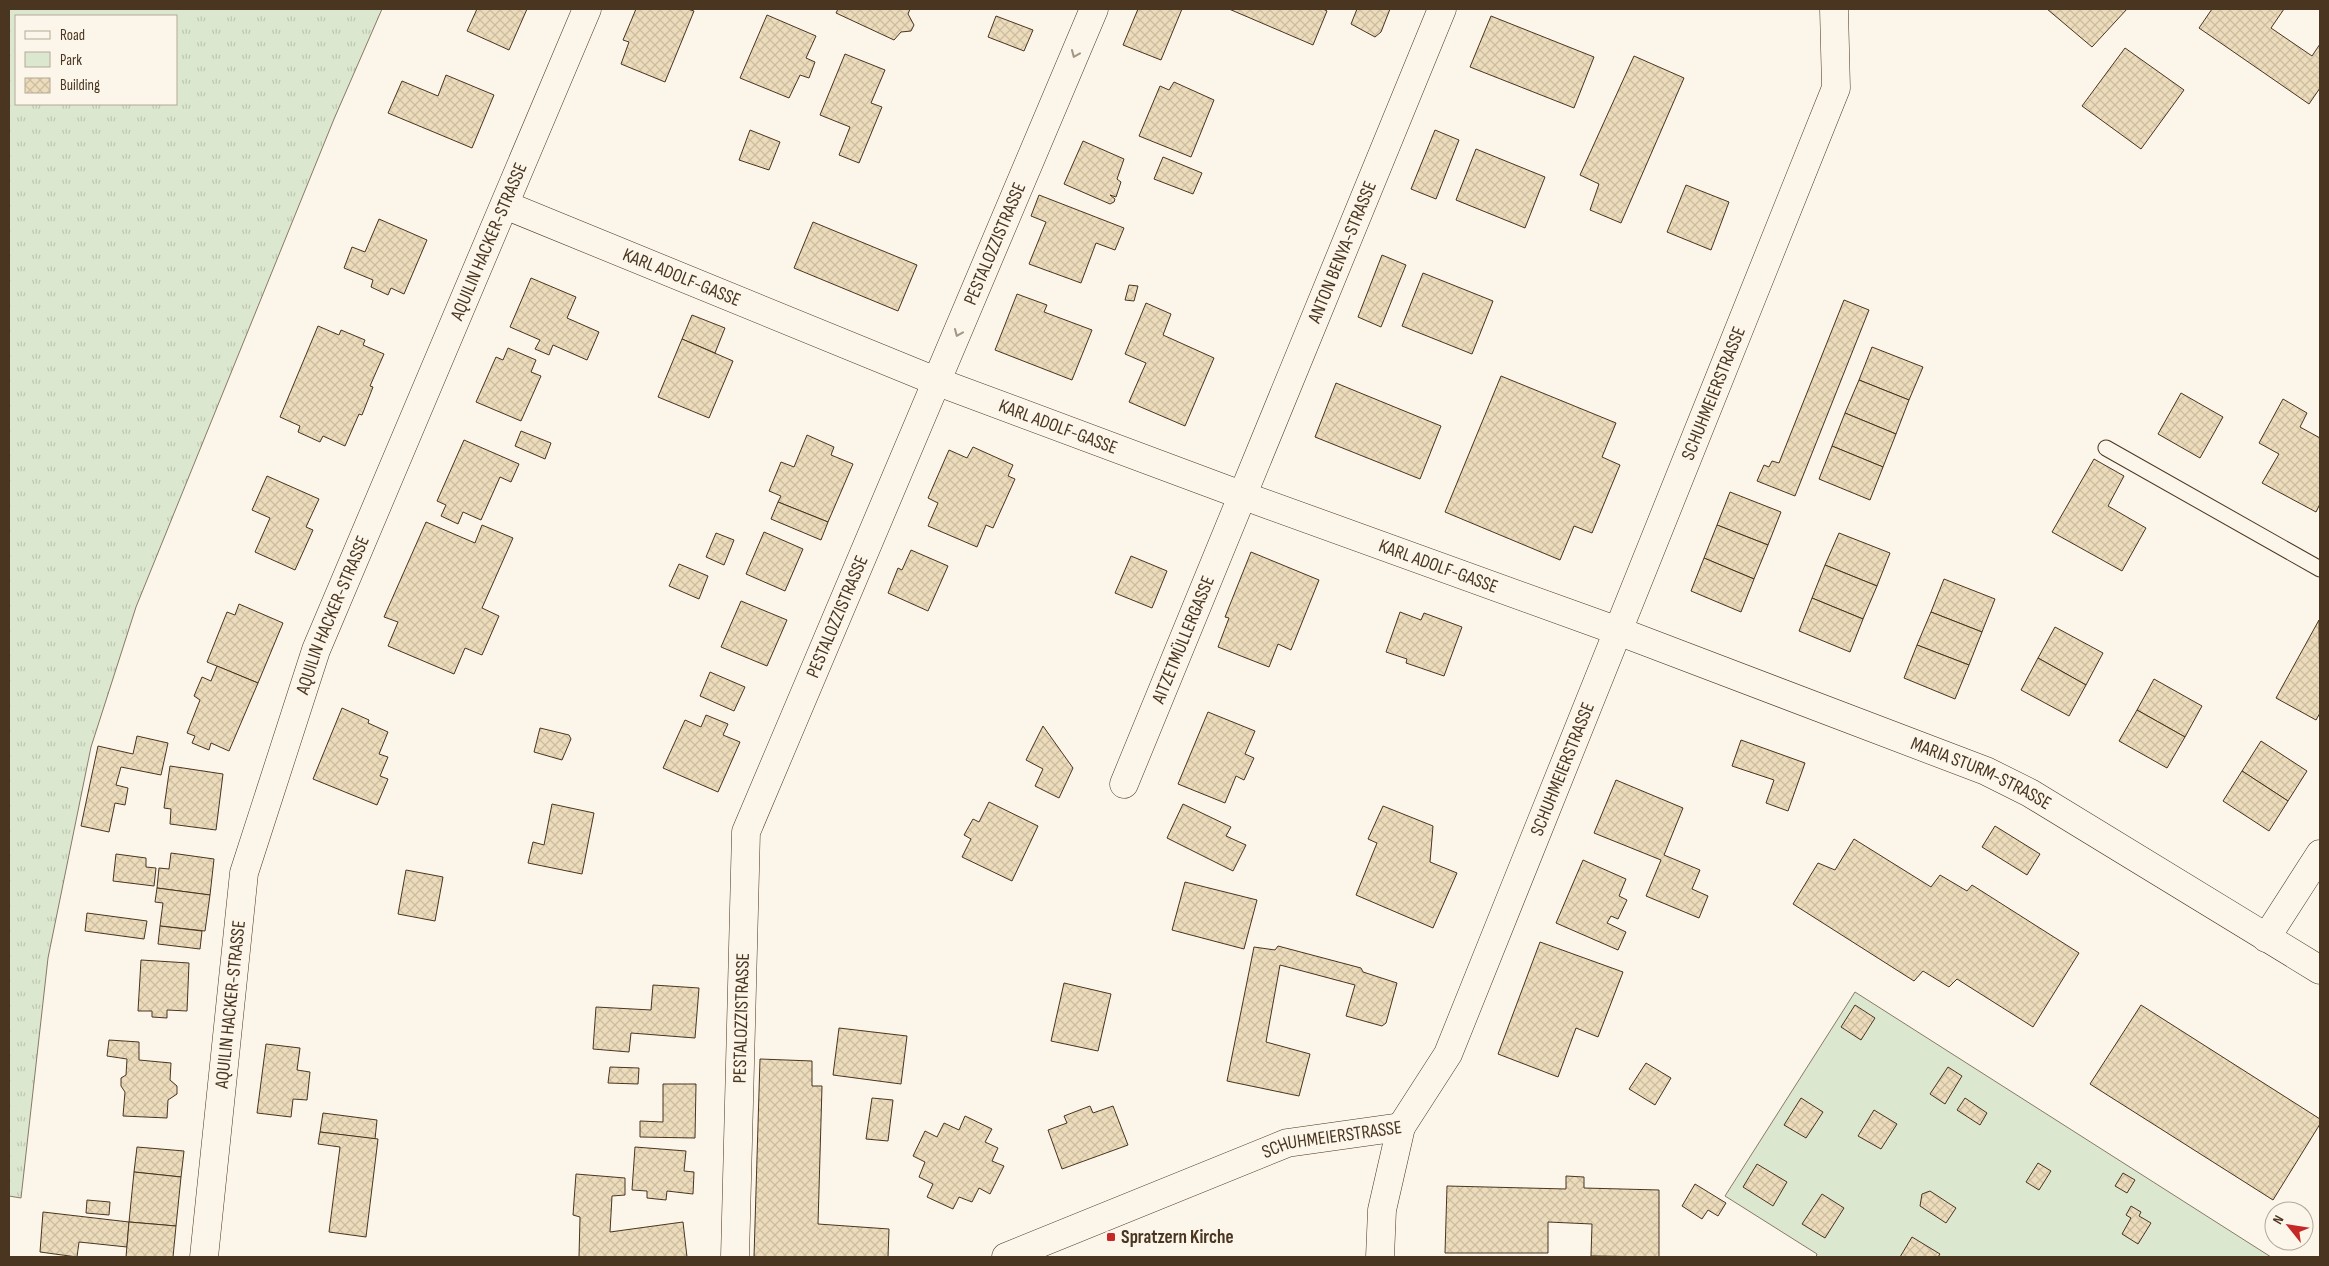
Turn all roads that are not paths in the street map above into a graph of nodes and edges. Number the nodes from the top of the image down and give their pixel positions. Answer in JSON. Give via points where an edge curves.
{"nodes":[{"id":1,"x":587,"y":9,"type":"edge"},
{"id":2,"x":1094,"y":9,"type":"edge"},
{"id":3,"x":1442,"y":9,"type":"edge"},
{"id":4,"x":1834,"y":9,"type":"edge"},
{"id":5,"x":505,"y":205,"type":"junction"},
{"id":6,"x":938,"y":382,"type":"junction"},
{"id":7,"x":2106,"y":448,"type":"dead end"},
{"id":8,"x":1244,"y":496,"type":"junction"},
{"id":9,"x":2320,"y":569,"type":"edge"},
{"id":10,"x":1618,"y":631,"type":"junction"},
{"id":11,"x":1124,"y":784,"type":"dead end"},
{"id":12,"x":2320,"y":854,"type":"edge"},
{"id":13,"x":2266,"y":938,"type":"junction"},
{"id":14,"x":2320,"y":970,"type":"edge"},
{"id":15,"x":1402,"y":1127,"type":"junction"},
{"id":16,"x":204,"y":1257,"type":"edge"},
{"id":17,"x":735,"y":1257,"type":"edge"},
{"id":18,"x":1006,"y":1257,"type":"edge"},
{"id":19,"x":1380,"y":1257,"type":"edge"}],
"edges":[{"from":1,"to":5,"type":"street","name":"AQUILIN HACKER-STRASSE"},
{"from":2,"to":6,"type":"street","name":"PESTALOZZISTRASSE","one_way":true},
{"from":3,"to":8,"type":"street","name":"ANTON BENYA-STRASSE"},
{"from":4,"to":10,"type":"street","name":"SCHUHMEIERSTRASSE","via":[[1836,88]]},
{"from":5,"to":6,"type":"street","name":"KARL ADOLF-GASSE"},
{"from":5,"to":16,"type":"street","name":"AQUILIN HACKER-STRASSE","via":[[316,650],[244,873]]},
{"from":6,"to":8,"type":"street","name":"KARL ADOLF-GASSE"},
{"from":6,"to":17,"type":"street","name":"PESTALOZZISTRASSE","via":[[746,832]]},
{"from":7,"to":9,"type":"lane"},
{"from":8,"to":10,"type":"street","name":"KARL ADOLF-GASSE"},
{"from":8,"to":11,"type":"street","name":"AITZETMÜLLERGASSE"},
{"from":10,"to":13,"type":"street","name":"MARIA STURM-STRASSE","via":[[2002,779]]},
{"from":10,"to":15,"type":"street","name":"SCHUHMEIERSTRASSE","via":[[1448,1054]]},
{"from":12,"to":13,"type":"street"},
{"from":13,"to":14,"type":"street","name":"MARIA STURM-STRASSE"},
{"from":15,"to":18,"type":"street","name":"SCHUHMEIERSTRASSE","via":[[1287,1143]]},
{"from":15,"to":19,"type":"street","via":[[1382,1210]]}]}
